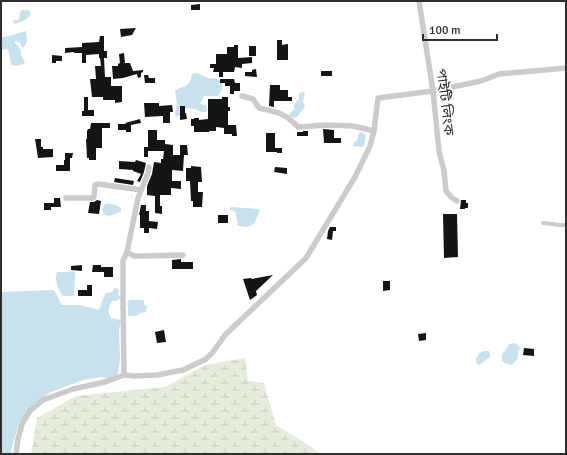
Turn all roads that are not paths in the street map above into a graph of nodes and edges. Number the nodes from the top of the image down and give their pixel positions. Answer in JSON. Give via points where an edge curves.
{"nodes":[{"id":1,"x":419,"y":1,"type":"edge"},
{"id":2,"x":566,"y":68,"type":"edge"},
{"id":3,"x":433,"y":91,"type":"junction"},
{"id":4,"x":242,"y":96,"type":"dead end"},
{"id":5,"x":374,"y":131,"type":"junction"},
{"id":6,"x":149,"y":166,"type":"dead end"},
{"id":7,"x":141,"y":190,"type":"junction"},
{"id":8,"x":66,"y":198,"type":"dead end"},
{"id":9,"x":457,"y":201,"type":"dead end"},
{"id":10,"x":543,"y":223,"type":"dead end"},
{"id":11,"x":566,"y":224,"type":"edge"},
{"id":12,"x":127,"y":252,"type":"junction"},
{"id":13,"x":183,"y":256,"type":"dead end"},
{"id":14,"x":124,"y":375,"type":"junction"},
{"id":15,"x":16,"y":454,"type":"edge"}],
"edges":[{"from":1,"to":3,"type":"street","name":"পাইটি লিংক"},
{"from":2,"to":3,"type":"street","via":[[499,74],[481,81]]},
{"from":3,"to":5,"type":"street","via":[[378,98]]},
{"from":3,"to":9,"type":"street","name":"পাইটি লিংক","via":[[446,191]]},
{"from":4,"to":5,"type":"street","via":[[253,99],[259,108],[291,119],[298,127],[353,126]]},
{"from":5,"to":14,"type":"street","via":[[370,146],[355,177],[306,258],[225,335],[206,359],[183,370],[169,373]]},
{"from":6,"to":7,"type":"street"},
{"from":7,"to":8,"type":"street","via":[[98,184],[95,185],[93,198]]},
{"from":7,"to":12,"type":"street"},
{"from":10,"to":11,"type":"street"},
{"from":12,"to":13,"type":"street","via":[[134,256]]},
{"from":12,"to":14,"type":"street","via":[[123,261]]},
{"from":14,"to":15,"type":"street","via":[[43,400],[30,411],[22,424]]}]}
